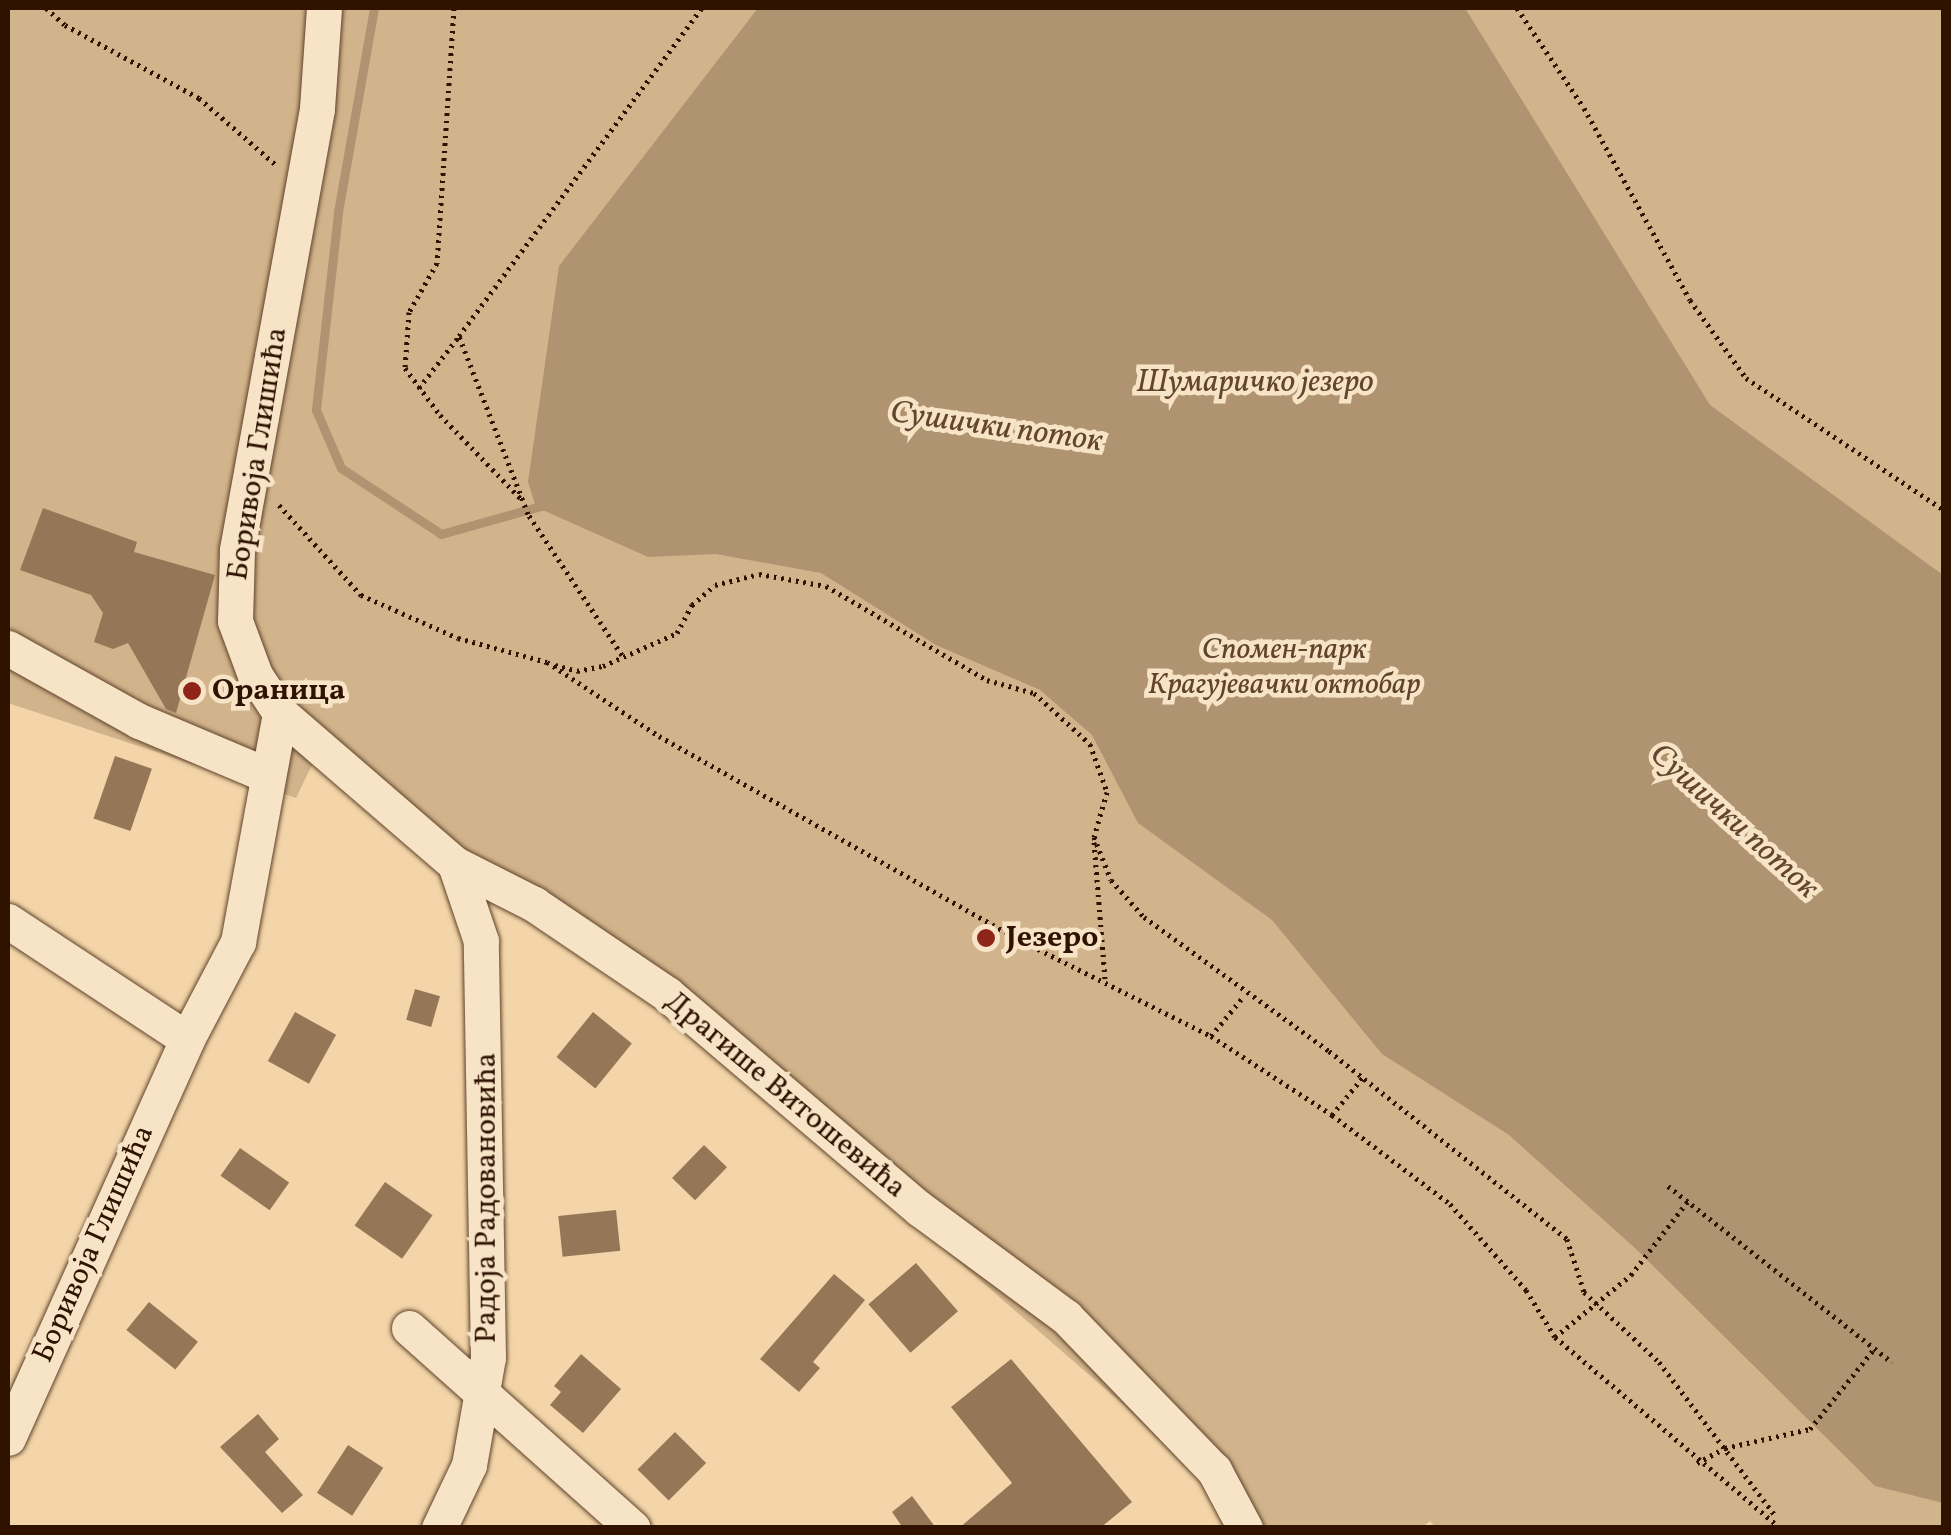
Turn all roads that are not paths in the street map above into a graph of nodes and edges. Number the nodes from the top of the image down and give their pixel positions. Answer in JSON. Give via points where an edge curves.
{"nodes":[{"id":1,"x":324,"y":8,"type":"edge"},
{"id":2,"x":8,"y":648,"type":"edge"},
{"id":3,"x":280,"y":713,"type":"junction"},
{"id":4,"x":267,"y":775,"type":"junction"},
{"id":5,"x":455,"y":864,"type":"junction"},
{"id":6,"x":8,"y":920,"type":"edge"},
{"id":7,"x":187,"y":1040,"type":"junction"},
{"id":8,"x":410,"y":1328,"type":"dead end"},
{"id":9,"x":485,"y":1402,"type":"junction"},
{"id":10,"x":8,"y":1438,"type":"edge"},
{"id":11,"x":439,"y":1528,"type":"edge"},
{"id":12,"x":632,"y":1528,"type":"edge"},
{"id":13,"x":1244,"y":1528,"type":"edge"}],
"edges":[{"from":1,"to":3,"type":"street","name":"Боривоја Глишића","via":[[256,472],[236,550],[235,621]]},
{"from":2,"to":4,"type":"street","via":[[139,721]]},
{"from":3,"to":4,"type":"street","name":"Боривоја Глишића"},
{"from":3,"to":5,"type":"street","name":"Драгише Витошевића"},
{"from":4,"to":7,"type":"street","name":"Боривоја Глишића","via":[[255,875],[238,942]]},
{"from":5,"to":9,"type":"street","name":"Радоја Радовановића","via":[[481,942]]},
{"from":5,"to":13,"type":"street","name":"Драгише Витошевића","via":[[534,904],[667,994],[920,1210],[1066,1317],[1214,1470]]},
{"from":6,"to":7,"type":"street"},
{"from":7,"to":10,"type":"street","name":"Боривоја Глишића"},
{"from":8,"to":9,"type":"street"},
{"from":9,"to":11,"type":"street","name":"Радоја Радовановића","via":[[469,1465]]},
{"from":9,"to":12,"type":"street"}]}
